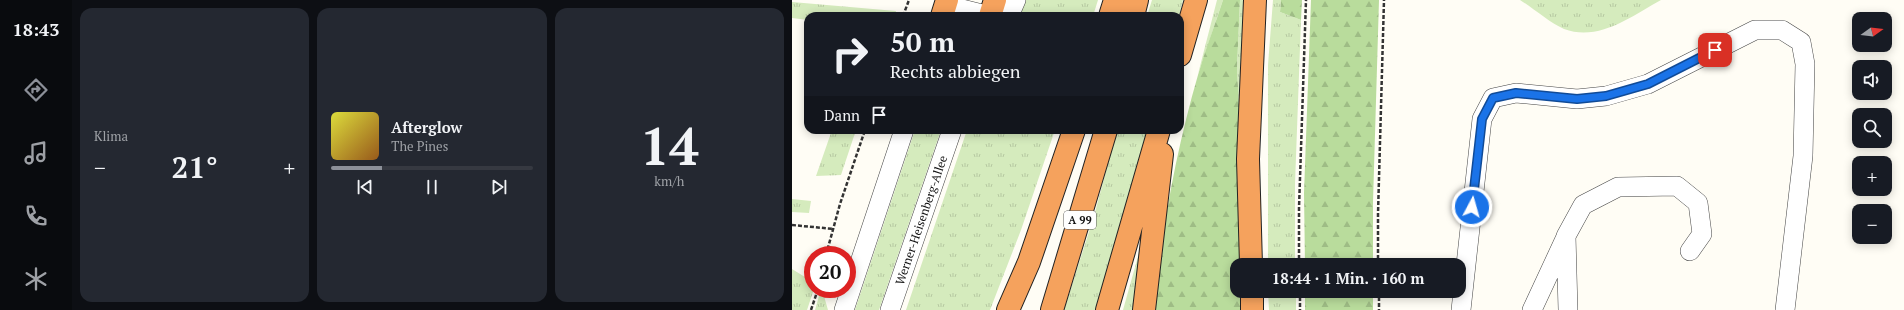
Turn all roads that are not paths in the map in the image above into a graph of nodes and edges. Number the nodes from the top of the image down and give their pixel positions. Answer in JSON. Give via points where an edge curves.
{"nodes":[{"id":1,"x":995,"y":0,"type":"edge"},
{"id":2,"x":1016,"y":0,"type":"edge"},
{"id":3,"x":1115,"y":0,"type":"edge"},
{"id":4,"x":1137,"y":0,"type":"edge"},
{"id":5,"x":1196,"y":0,"type":"edge"},
{"id":6,"x":1255,"y":0,"type":"edge"},
{"id":7,"x":940,"y":7,"type":"edge"},
{"id":8,"x":968,"y":12,"type":"edge"},
{"id":9,"x":991,"y":12,"type":"edge"},
{"id":10,"x":1011,"y":12,"type":"edge"},
{"id":11,"x":1111,"y":12,"type":"edge"},
{"id":12,"x":1134,"y":12,"type":"edge"},
{"id":13,"x":1184,"y":41,"type":"edge"},
{"id":14,"x":903,"y":134,"type":"edge"},
{"id":15,"x":951,"y":134,"type":"edge"},
{"id":16,"x":1073,"y":134,"type":"edge"},
{"id":17,"x":1105,"y":134,"type":"edge"},
{"id":18,"x":1158,"y":134,"type":"edge"},
{"id":19,"x":1165,"y":134,"type":"edge"},
{"id":20,"x":1566,"y":236,"type":"junction"},
{"id":21,"x":1690,"y":251,"type":"dead end"},
{"id":22,"x":1251,"y":258,"type":"edge"},
{"id":23,"x":1029,"y":262,"type":"junction"},
{"id":24,"x":1252,"y":298,"type":"edge"},
{"id":25,"x":890,"y":309,"type":"edge"},
{"id":26,"x":844,"y":310,"type":"edge"},
{"id":27,"x":1008,"y":310,"type":"edge"},
{"id":28,"x":1018,"y":310,"type":"edge"},
{"id":29,"x":1052,"y":310,"type":"edge"},
{"id":30,"x":1107,"y":310,"type":"edge"},
{"id":31,"x":1144,"y":310,"type":"edge"},
{"id":32,"x":1252,"y":310,"type":"edge"},
{"id":33,"x":1461,"y":310,"type":"edge"},
{"id":34,"x":1532,"y":310,"type":"edge"},
{"id":35,"x":1568,"y":310,"type":"edge"},
{"id":36,"x":1785,"y":310,"type":"edge"}],
"edges":[{"from":1,"to":9,"type":"highway"},
{"from":2,"to":10,"type":"street"},
{"from":3,"to":11,"type":"highway"},
{"from":4,"to":12,"type":"highway"},
{"from":5,"to":13,"type":"highway"},
{"from":6,"to":22,"type":"highway","via":[[1248,159]]},
{"from":7,"to":8,"type":"street"},
{"from":14,"to":26,"type":"street"},
{"from":15,"to":25,"type":"street","name":"Werner-Heisenberg-Allee"},
{"from":16,"to":23,"type":"highway"},
{"from":17,"to":29,"type":"highway","number":"A 99"},
{"from":18,"to":30,"type":"highway"},
{"from":19,"to":31,"type":"highway"},
{"from":20,"to":21,"type":"street","via":[[1583,205],[1618,187],[1677,186],[1698,203],[1702,234]]},
{"from":20,"to":34,"type":"street"},
{"from":20,"to":35,"type":"street"},
{"from":23,"to":27,"type":"highway"},
{"from":23,"to":28,"type":"highway"},
{"from":24,"to":32,"type":"highway"},
{"from":33,"to":36,"type":"street","via":[[1482,119],[1493,98],[1516,93],[1577,99],[1606,96],[1648,84],[1755,30],[1782,30],[1801,42],[1805,64],[1803,156]]}]}
